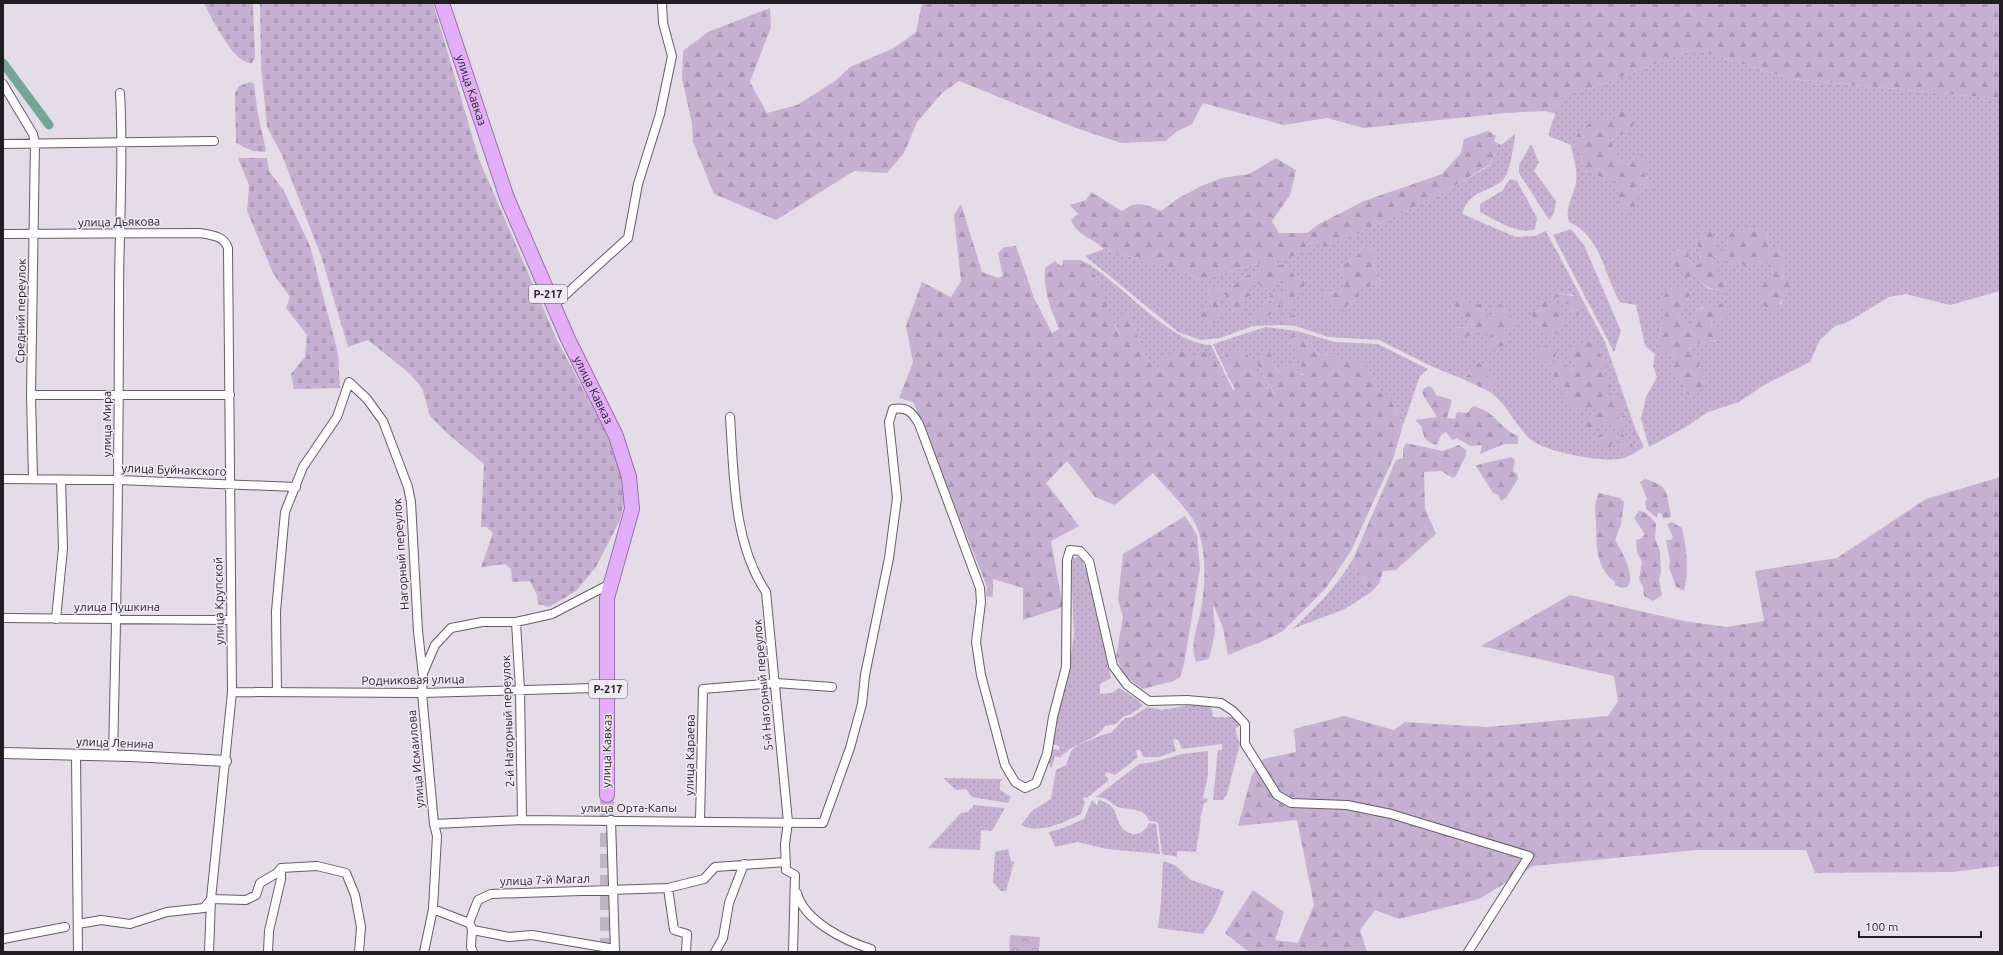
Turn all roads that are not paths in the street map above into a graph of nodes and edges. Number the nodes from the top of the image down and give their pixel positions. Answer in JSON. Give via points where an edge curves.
{"nodes":[{"id":1,"x":442,"y":3,"type":"edge"},
{"id":2,"x":662,"y":3,"type":"edge"},
{"id":3,"x":3,"y":84,"type":"edge"},
{"id":4,"x":120,"y":93,"type":"dead end"},
{"id":5,"x":214,"y":141,"type":"dead end"},
{"id":6,"x":35,"y":143,"type":"junction"},
{"id":7,"x":123,"y":143,"type":"junction"},
{"id":8,"x":3,"y":144,"type":"edge"},
{"id":9,"x":3,"y":234,"type":"edge"},
{"id":10,"x":34,"y":234,"type":"junction"},
{"id":11,"x":119,"y":234,"type":"junction"},
{"id":12,"x":228,"y":248,"type":"joint"},
{"id":13,"x":553,"y":306,"type":"junction"},
{"id":14,"x":31,"y":394,"type":"junction"},
{"id":15,"x":119,"y":395,"type":"junction"},
{"id":16,"x":230,"y":395,"type":"junction"},
{"id":17,"x":730,"y":417,"type":"dead end"},
{"id":18,"x":3,"y":480,"type":"edge"},
{"id":19,"x":33,"y":480,"type":"junction"},
{"id":20,"x":62,"y":480,"type":"junction"},
{"id":21,"x":118,"y":480,"type":"junction"},
{"id":22,"x":229,"y":484,"type":"junction"},
{"id":23,"x":296,"y":487,"type":"junction"},
{"id":24,"x":610,"y":584,"type":"junction"},
{"id":25,"x":3,"y":618,"type":"edge"},
{"id":26,"x":56,"y":619,"type":"junction"},
{"id":27,"x":116,"y":619,"type":"junction"},
{"id":28,"x":231,"y":620,"type":"junction"},
{"id":29,"x":516,"y":622,"type":"junction"},
{"id":30,"x":423,"y":676,"type":"junction"},
{"id":31,"x":776,"y":683,"type":"junction"},
{"id":32,"x":832,"y":687,"type":"dead end"},
{"id":33,"x":594,"y":688,"type":"dead end"},
{"id":34,"x":520,"y":690,"type":"junction"},
{"id":35,"x":232,"y":692,"type":"junction"},
{"id":36,"x":277,"y":692,"type":"junction"},
{"id":37,"x":422,"y":693,"type":"junction"},
{"id":38,"x":3,"y":753,"type":"edge"},
{"id":39,"x":76,"y":755,"type":"junction"},
{"id":40,"x":113,"y":756,"type":"junction"},
{"id":41,"x":226,"y":761,"type":"junction"},
{"id":42,"x":607,"y":795,"type":"tunnel mouth"},
{"id":43,"x":522,"y":820,"type":"junction"},
{"id":44,"x":611,"y":820,"type":"junction"},
{"id":45,"x":700,"y":821,"type":"junction"},
{"id":46,"x":788,"y":822,"type":"junction"},
{"id":47,"x":434,"y":824,"type":"junction"},
{"id":48,"x":786,"y":862,"type":"junction"},
{"id":49,"x":744,"y":864,"type":"junction"},
{"id":50,"x":281,"y":868,"type":"junction"},
{"id":51,"x":795,"y":885,"type":"junction"},
{"id":52,"x":668,"y":888,"type":"junction"},
{"id":53,"x":614,"y":890,"type":"junction"},
{"id":54,"x":211,"y":899,"type":"junction"},
{"id":55,"x":432,"y":909,"type":"junction"},
{"id":56,"x":78,"y":924,"type":"junction"},
{"id":57,"x":471,"y":926,"type":"junction"},
{"id":58,"x":65,"y":927,"type":"dead end"},
{"id":59,"x":3,"y":939,"type":"edge"},
{"id":60,"x":615,"y":951,"type":"edge"},
{"id":61,"x":78,"y":952,"type":"edge"},
{"id":62,"x":209,"y":952,"type":"edge"},
{"id":63,"x":268,"y":952,"type":"edge"},
{"id":64,"x":359,"y":952,"type":"edge"},
{"id":65,"x":424,"y":952,"type":"edge"},
{"id":66,"x":474,"y":952,"type":"edge"},
{"id":67,"x":686,"y":952,"type":"edge"},
{"id":68,"x":716,"y":952,"type":"edge"},
{"id":69,"x":793,"y":952,"type":"edge"},
{"id":70,"x":871,"y":952,"type":"edge"},
{"id":71,"x":1468,"y":952,"type":"edge"}],
"edges":[{"from":1,"to":13,"type":"highway","name":"улица Кавказ","number":"Р-217","via":[[496,168]]},
{"from":2,"to":13,"type":"street","via":[[663,23],[672,56],[660,114],[638,184],[628,238]]},
{"from":3,"to":6,"type":"street","via":[[33,134]]},
{"from":4,"to":7,"type":"street","name":"улица Мира"},
{"from":5,"to":7,"type":"street"},
{"from":6,"to":7,"type":"street"},
{"from":6,"to":8,"type":"street"},
{"from":6,"to":10,"type":"street","name":"Средний переулок"},
{"from":7,"to":11,"type":"street","name":"улица Мира"},
{"from":9,"to":10,"type":"street","name":"улица Дьякова"},
{"from":10,"to":11,"type":"street","name":"улица Дьякова"},
{"from":10,"to":14,"type":"street","name":"Средний переулок"},
{"from":11,"to":12,"type":"street","name":"улица Дьякова","via":[[200,233],[222,238]]},
{"from":11,"to":15,"type":"street","name":"улица Мира"},
{"from":12,"to":16,"type":"street","name":"улица Крупской"},
{"from":13,"to":24,"type":"highway","name":"улица Кавказ","number":"Р-217","via":[[616,436],[629,477],[632,509]]},
{"from":14,"to":15,"type":"street"},
{"from":14,"to":19,"type":"street","name":"Средний переулок"},
{"from":15,"to":16,"type":"street"},
{"from":15,"to":21,"type":"street","name":"улица Мира"},
{"from":16,"to":22,"type":"street","name":"улица Крупской"},
{"from":17,"to":31,"type":"street","name":"5-й Нагорный переулок","via":[[738,519],[757,578],[766,592]]},
{"from":18,"to":19,"type":"street","name":"улица Буйнакского"},
{"from":19,"to":20,"type":"street","name":"улица Буйнакского"},
{"from":20,"to":21,"type":"street","name":"улица Буйнакского"},
{"from":20,"to":26,"type":"street","via":[[63,548]]},
{"from":21,"to":22,"type":"street","name":"улица Буйнакского"},
{"from":21,"to":27,"type":"street","name":"улица Мира"},
{"from":22,"to":23,"type":"street","name":"улица Буйнакского"},
{"from":22,"to":28,"type":"street","name":"улица Крупской"},
{"from":23,"to":30,"type":"street","name":"Нагорный переулок","via":[[303,467],[337,417],[349,382],[367,399],[383,421],[408,487]]},
{"from":23,"to":36,"type":"street","via":[[285,512],[278,581]]},
{"from":24,"to":29,"type":"street","via":[[552,614]]},
{"from":24,"to":42,"type":"highway","name":"улица Кавказ","number":"Р-217","via":[[606,622]]},
{"from":25,"to":26,"type":"street","name":"улица Пушкина"},
{"from":26,"to":27,"type":"street","name":"улица Пушкина"},
{"from":27,"to":28,"type":"street","name":"улица Пушкина"},
{"from":27,"to":40,"type":"street","name":"улица Мира"},
{"from":28,"to":35,"type":"street","name":"улица Крупской"},
{"from":29,"to":30,"type":"street","via":[[482,622],[451,628],[436,645]]},
{"from":29,"to":34,"type":"street","name":"2-й Нагорный переулок"},
{"from":30,"to":37,"type":"street","name":"Нагорный переулок"},
{"from":31,"to":32,"type":"street"},
{"from":31,"to":45,"type":"street","name":"улица Караева","via":[[703,689]]},
{"from":31,"to":46,"type":"street","name":"5-й Нагорный переулок"},
{"from":33,"to":34,"type":"street","name":"Родниковая улица"},
{"from":34,"to":37,"type":"street","name":"Родниковая улица"},
{"from":34,"to":43,"type":"street","name":"2-й Нагорный переулок"},
{"from":35,"to":36,"type":"street","name":"Родниковая улица"},
{"from":35,"to":41,"type":"street","name":"улица Крупской"},
{"from":36,"to":37,"type":"street","name":"Родниковая улица"},
{"from":37,"to":47,"type":"street","name":"улица Исмаилова"},
{"from":38,"to":39,"type":"street","name":"улица Ленина"},
{"from":39,"to":40,"type":"street","name":"улица Ленина"},
{"from":39,"to":56,"type":"street"},
{"from":40,"to":41,"type":"street","name":"улица Ленина"},
{"from":41,"to":54,"type":"street","name":"улица Крупской"},
{"from":43,"to":44,"type":"street","name":"улица Орта-Капы"},
{"from":43,"to":47,"type":"street","name":"улица Орта-Капы"},
{"from":44,"to":45,"type":"street","name":"улица Орта-Капы"},
{"from":44,"to":53,"type":"street"},
{"from":45,"to":46,"type":"street","name":"улица Орта-Капы"},
{"from":46,"to":48,"type":"street","name":"5-й Нагорный переулок"},
{"from":46,"to":71,"type":"street","name":"улица Орта-Капы","via":[[823,823],[850,748],[862,704],[865,675],[889,558],[897,498],[888,422],[894,409],[902,408],[912,411],[919,424],[980,588],[981,602],[976,642],[981,675],[1005,765],[1019,786],[1025,788],[1036,783],[1047,754],[1053,717],[1066,667],[1067,560],[1070,550],[1080,552],[1088,561],[1113,666],[1127,685],[1149,701],[1187,700],[1222,703],[1233,710],[1245,724],[1245,744],[1277,795],[1290,803],[1347,805],[1391,814],[1529,856]]},
{"from":47,"to":55,"type":"street","name":"улица Исмаилова","via":[[437,836]]},
{"from":48,"to":49,"type":"street","name":"улица 7-й Магал"},
{"from":48,"to":51,"type":"street","name":"5-й Нагорный переулок","via":[[786,870],[795,875]]},
{"from":49,"to":52,"type":"street","name":"улица 7-й Магал","via":[[715,867],[704,878]]},
{"from":49,"to":68,"type":"street","via":[[729,903],[724,938]]},
{"from":50,"to":54,"type":"street","via":[[260,883],[256,895],[246,900]]},
{"from":50,"to":63,"type":"street","via":[[281,880],[269,931]]},
{"from":50,"to":64,"type":"street","via":[[317,866],[346,873],[355,895],[361,927]]},
{"from":51,"to":69,"type":"street"},
{"from":51,"to":70,"type":"street","via":[[799,901],[826,928],[854,944],[871,949]]},
{"from":52,"to":53,"type":"street","name":"улица 7-й Магал"},
{"from":52,"to":67,"type":"street","via":[[674,930],[687,934]]},
{"from":53,"to":57,"type":"street","name":"улица 7-й Магал","via":[[491,894],[478,900]]},
{"from":53,"to":60,"type":"street"},
{"from":54,"to":56,"type":"street","via":[[204,908],[167,912],[130,924],[101,920]]},
{"from":54,"to":62,"type":"street","name":"улица Крупской"},
{"from":55,"to":57,"type":"street"},
{"from":55,"to":65,"type":"street","name":"улица Исмаилова"},
{"from":56,"to":61,"type":"street"},
{"from":57,"to":60,"type":"street","via":[[509,937],[532,936]]},
{"from":57,"to":66,"type":"street","via":[[471,947]]},
{"from":58,"to":59,"type":"street"}]}
